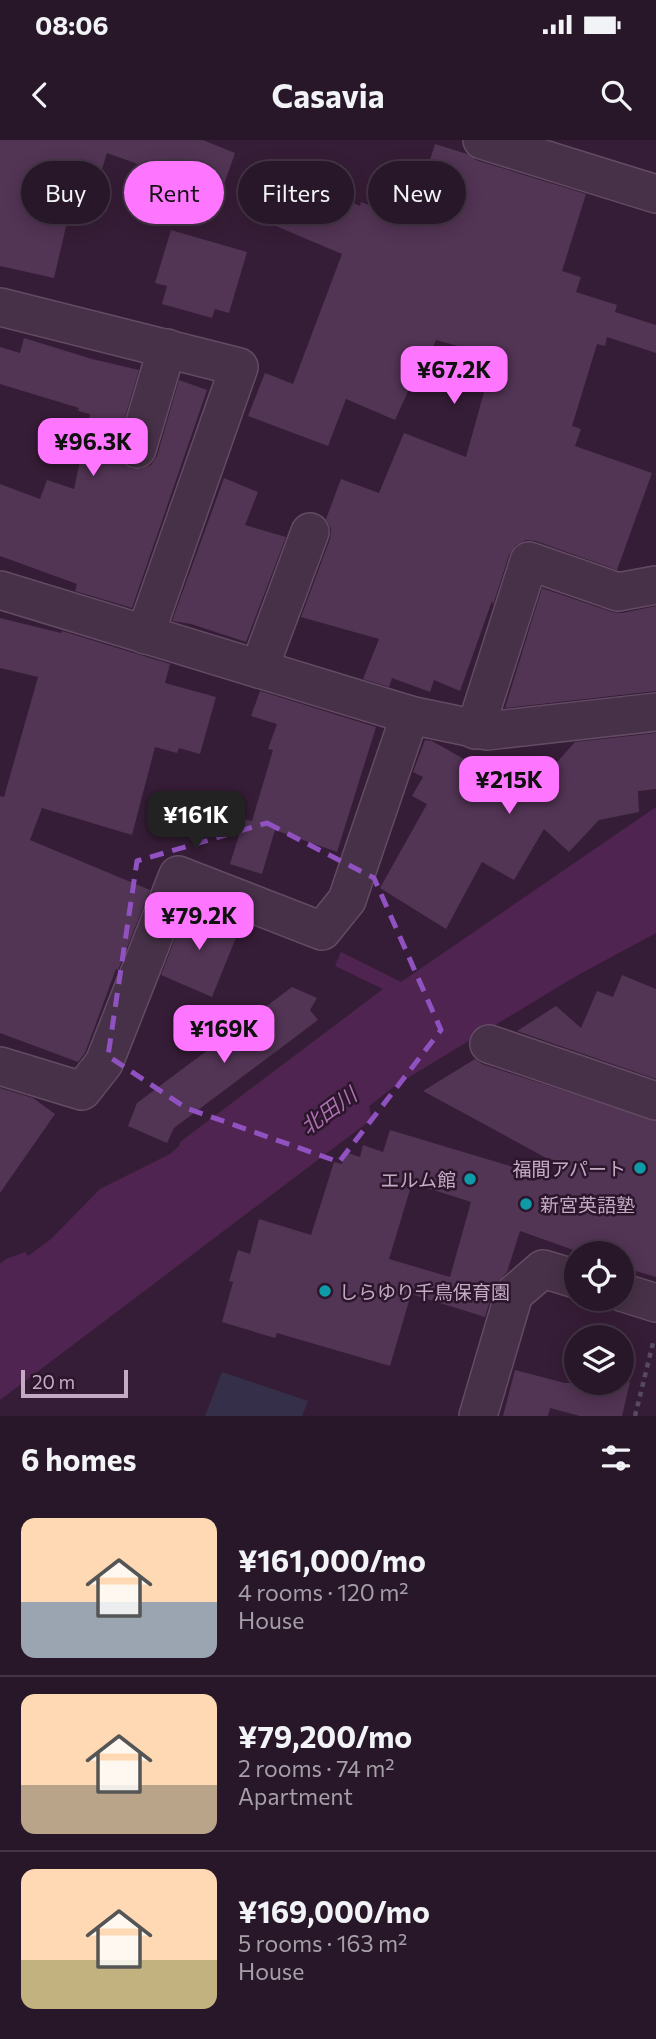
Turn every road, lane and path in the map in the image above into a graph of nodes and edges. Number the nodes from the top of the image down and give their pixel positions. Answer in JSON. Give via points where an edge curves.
{"nodes":[{"id":1,"x":481,"y":140,"type":"edge"},
{"id":2,"x":656,"y":194,"type":"edge"},
{"id":3,"x":0,"y":307,"type":"edge"},
{"id":4,"x":167,"y":348,"type":"junction"},
{"id":5,"x":137,"y":449,"type":"dead end"},
{"id":6,"x":310,"y":532,"type":"dead end"},
{"id":7,"x":656,"y":584,"type":"edge"},
{"id":8,"x":0,"y":590,"type":"edge"},
{"id":9,"x":145,"y":635,"type":"junction"},
{"id":10,"x":259,"y":669,"type":"junction"},
{"id":11,"x":656,"y":712,"type":"edge"},
{"id":12,"x":410,"y":715,"type":"junction"},
{"id":13,"x":475,"y":730,"type":"junction"},
{"id":14,"x":489,"y":1044,"type":"dead end"},
{"id":15,"x":0,"y":1066,"type":"edge"},
{"id":16,"x":656,"y":1101,"type":"edge"},
{"id":17,"x":564,"y":1275,"type":"edge"},
{"id":18,"x":634,"y":1296,"type":"edge"},
{"id":19,"x":656,"y":1303,"type":"edge"},
{"id":20,"x":656,"y":1332,"type":"edge"},
{"id":21,"x":478,"y":1416,"type":"edge"},
{"id":22,"x":635,"y":1416,"type":"edge"}],
"edges":[{"from":1,"to":2,"type":"street"},
{"from":3,"to":4,"type":"street"},
{"from":4,"to":5,"type":"street"},
{"from":4,"to":9,"type":"street","via":[[239,367]]},
{"from":6,"to":10,"type":"street"},
{"from":7,"to":13,"type":"street","via":[[618,592],[529,561]]},
{"from":8,"to":9,"type":"street"},
{"from":9,"to":10,"type":"street"},
{"from":10,"to":12,"type":"street"},
{"from":11,"to":13,"type":"street"},
{"from":12,"to":13,"type":"street"},
{"from":12,"to":15,"type":"street","via":[[346,900],[322,931],[178,875],[104,1063],[82,1091]]},
{"from":14,"to":16,"type":"street"},
{"from":17,"to":21,"type":"street","via":[[543,1269],[514,1294]]},
{"from":18,"to":19,"type":"street"},
{"from":20,"to":22,"type":"path"}]}
